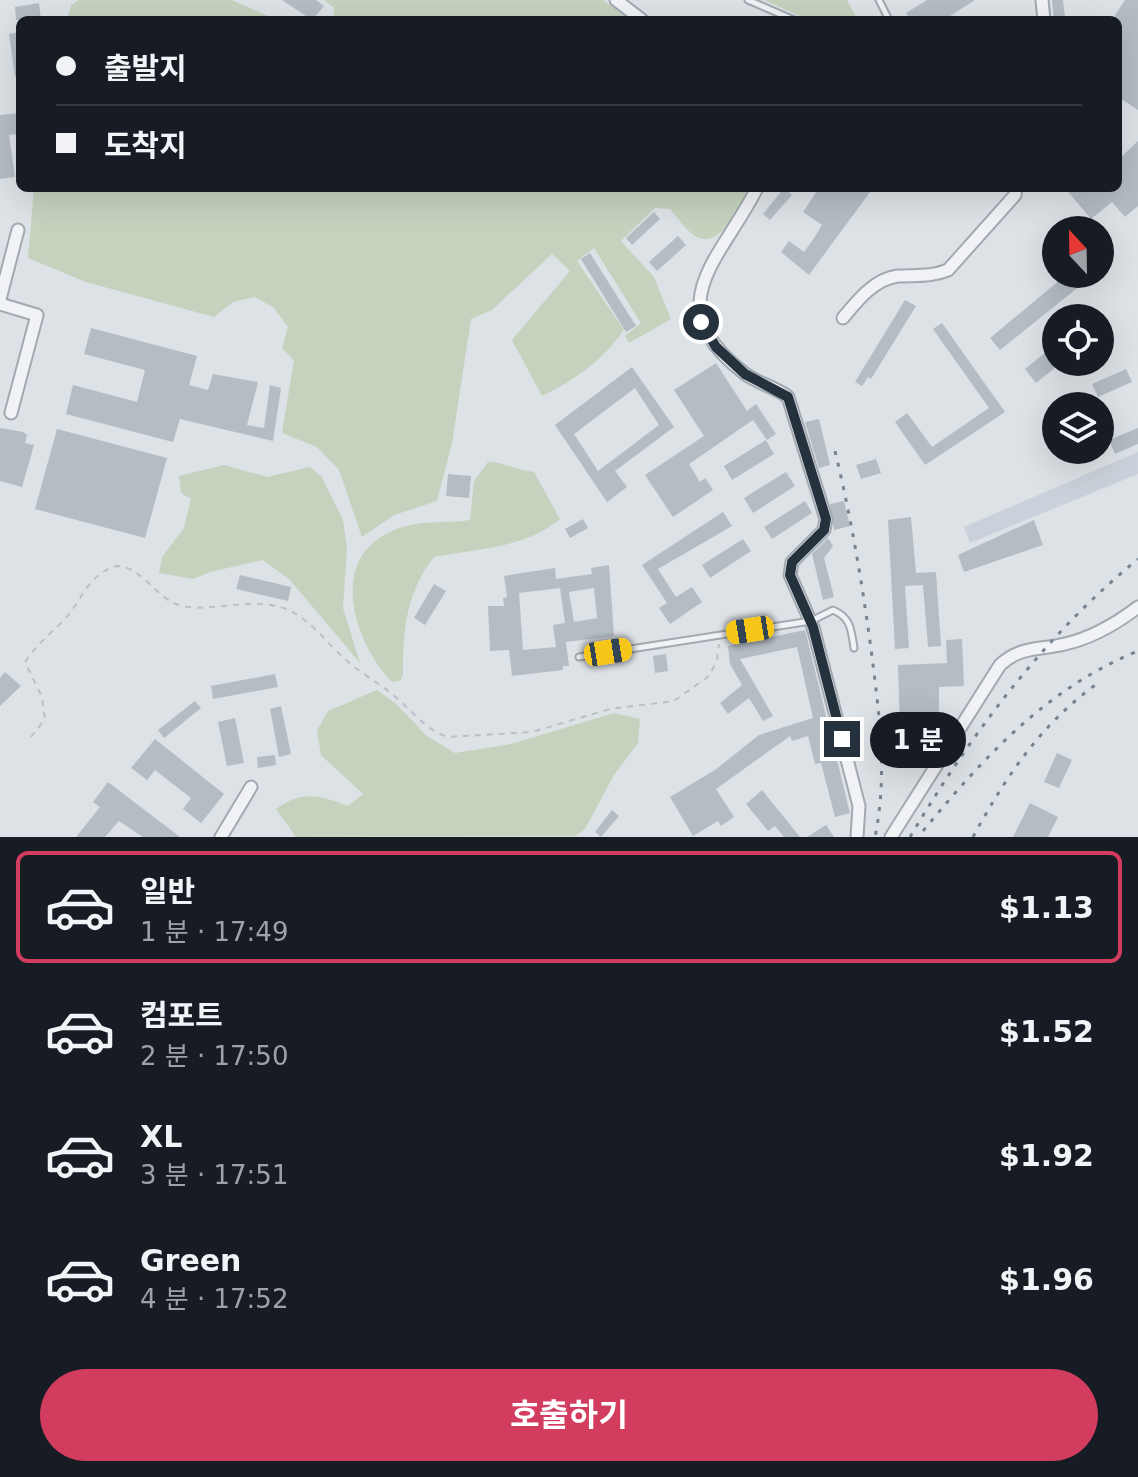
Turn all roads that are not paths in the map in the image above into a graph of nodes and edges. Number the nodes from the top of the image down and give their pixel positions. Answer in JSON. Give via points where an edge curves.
{"nodes":[{"id":1,"x":616,"y":0,"type":"edge"},
{"id":2,"x":748,"y":0,"type":"edge"},
{"id":3,"x":637,"y":16,"type":"edge"},
{"id":4,"x":785,"y":16,"type":"edge"},
{"id":5,"x":755,"y":192,"type":"edge"},
{"id":6,"x":1014,"y":192,"type":"edge"},
{"id":7,"x":18,"y":230,"type":"dead end"},
{"id":8,"x":0,"y":302,"type":"edge"},
{"id":9,"x":843,"y":318,"type":"dead end"},
{"id":10,"x":11,"y":413,"type":"dead end"},
{"id":11,"x":1138,"y":607,"type":"edge"},
{"id":12,"x":811,"y":621,"type":"junction"},
{"id":13,"x":854,"y":648,"type":"dead end"},
{"id":14,"x":579,"y":657,"type":"dead end"},
{"id":15,"x":251,"y":787,"type":"dead end"},
{"id":16,"x":221,"y":837,"type":"edge"},
{"id":17,"x":857,"y":837,"type":"edge"},
{"id":18,"x":891,"y":837,"type":"edge"}],
"edges":[{"from":1,"to":3,"type":"street"},
{"from":2,"to":4,"type":"lane"},
{"from":5,"to":12,"type":"street","via":[[709,266],[700,311],[716,347],[745,374],[788,397],[797,422],[826,519],[824,530],[792,562],[790,575]]},
{"from":6,"to":9,"type":"street","via":[[948,270],[894,276],[876,284]]},
{"from":7,"to":8,"type":"street"},
{"from":8,"to":10,"type":"street","via":[[37,315]]},
{"from":11,"to":18,"type":"street","via":[[1094,634],[1012,654],[1000,665]]},
{"from":12,"to":13,"type":"lane","via":[[833,610],[845,615]]},
{"from":12,"to":14,"type":"lane"},
{"from":12,"to":17,"type":"street","via":[[859,806]]},
{"from":15,"to":16,"type":"street"}]}
